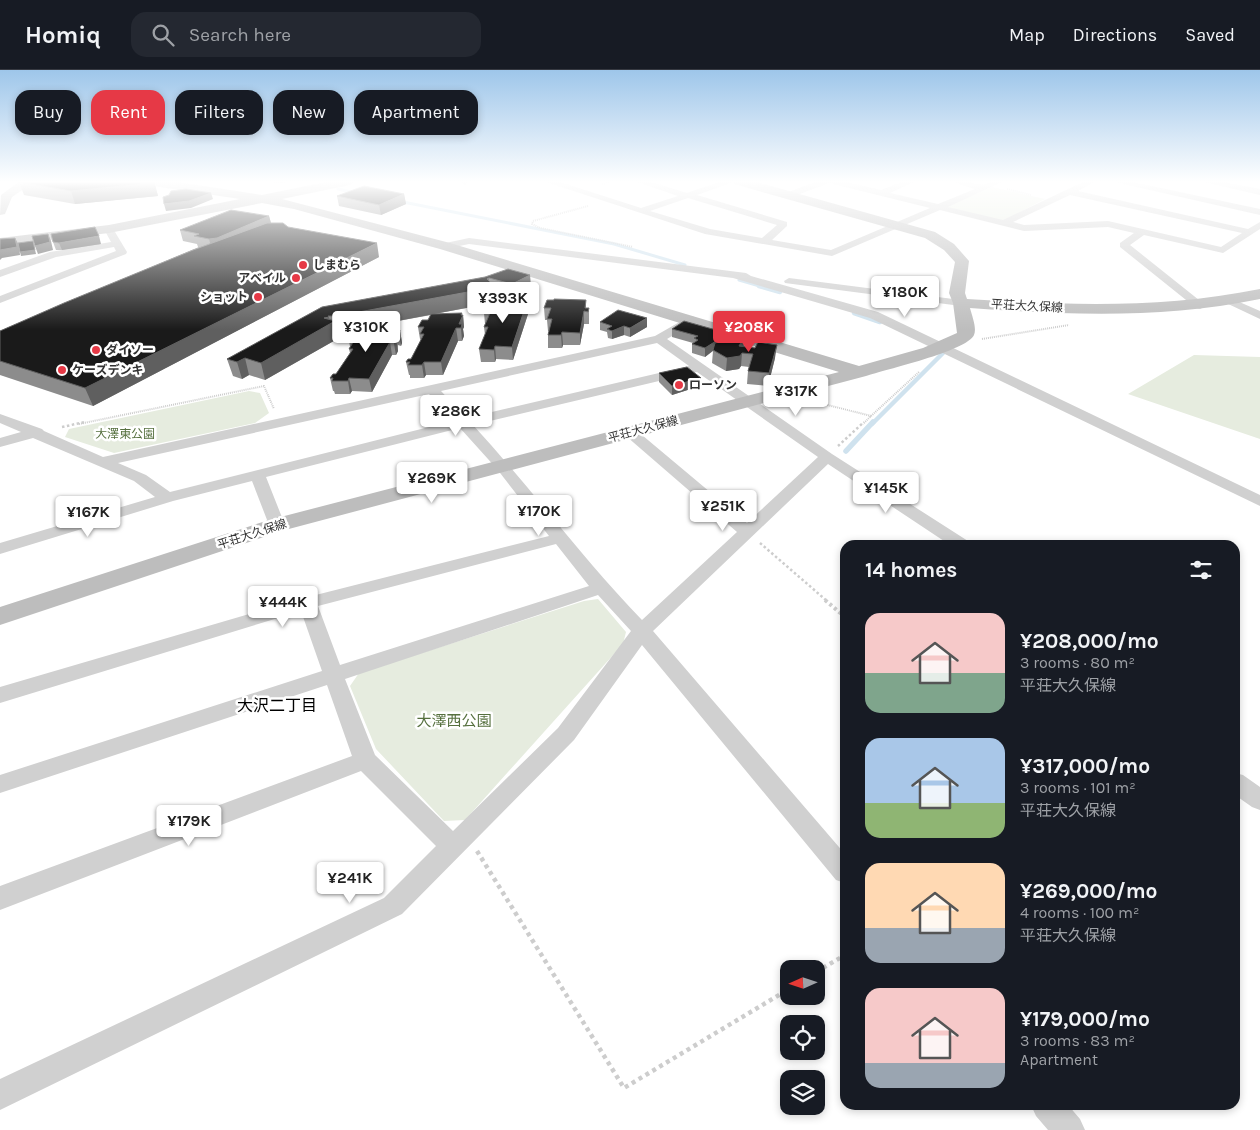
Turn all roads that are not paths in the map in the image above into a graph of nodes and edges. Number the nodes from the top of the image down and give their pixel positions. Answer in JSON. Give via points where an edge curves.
{"nodes":[{"id":1,"x":98,"y":230,"type":"edge"},
{"id":2,"x":111,"y":230,"type":"edge"},
{"id":3,"x":388,"y":230,"type":"edge"},
{"id":4,"x":703,"y":230,"type":"edge"},
{"id":5,"x":777,"y":230,"type":"edge"},
{"id":6,"x":885,"y":230,"type":"edge"},
{"id":7,"x":914,"y":230,"type":"edge"},
{"id":8,"x":1135,"y":230,"type":"edge"},
{"id":9,"x":1243,"y":230,"type":"edge"},
{"id":10,"x":1142,"y":232,"type":"junction"},
{"id":11,"x":1250,"y":232,"type":"joint"},
{"id":12,"x":0,"y":242,"type":"edge"},
{"id":13,"x":764,"y":242,"type":"junction"},
{"id":14,"x":117,"y":244,"type":"junction"},
{"id":15,"x":445,"y":246,"type":"junction"},
{"id":16,"x":0,"y":274,"type":"edge"},
{"id":17,"x":736,"y":275,"type":"junction"},
{"id":18,"x":0,"y":292,"type":"edge"},
{"id":19,"x":1260,"y":294,"type":"edge"},
{"id":20,"x":13,"y":295,"type":"junction"},
{"id":21,"x":906,"y":297,"type":"junction"},
{"id":22,"x":0,"y":300,"type":"edge"},
{"id":23,"x":1228,"y":300,"type":"junction"},
{"id":24,"x":961,"y":303,"type":"junction"},
{"id":25,"x":1200,"y":306,"type":"junction"},
{"id":26,"x":874,"y":315,"type":"junction"},
{"id":27,"x":1260,"y":315,"type":"edge"},
{"id":28,"x":690,"y":320,"type":"junction"},
{"id":29,"x":659,"y":338,"type":"junction"},
{"id":30,"x":933,"y":349,"type":"junction"},
{"id":31,"x":700,"y":367,"type":"junction"},
{"id":32,"x":859,"y":372,"type":"junction"},
{"id":33,"x":432,"y":389,"type":"junction"},
{"id":34,"x":748,"y":402,"type":"junction"},
{"id":35,"x":0,"y":418,"type":"edge"},
{"id":36,"x":463,"y":423,"type":"junction"},
{"id":37,"x":37,"y":432,"type":"junction"},
{"id":38,"x":631,"y":432,"type":"junction"},
{"id":39,"x":0,"y":443,"type":"edge"},
{"id":40,"x":827,"y":457,"type":"junction"},
{"id":41,"x":105,"y":461,"type":"junction"},
{"id":42,"x":502,"y":466,"type":"junction"},
{"id":43,"x":257,"y":475,"type":"junction"},
{"id":44,"x":167,"y":498,"type":"junction"},
{"id":45,"x":1260,"y":501,"type":"edge"},
{"id":46,"x":276,"y":525,"type":"junction"},
{"id":47,"x":747,"y":530,"type":"junction"},
{"id":48,"x":560,"y":538,"type":"junction"},
{"id":49,"x":954,"y":540,"type":"edge"},
{"id":50,"x":0,"y":549,"type":"edge"},
{"id":51,"x":601,"y":588,"type":"junction"},
{"id":52,"x":307,"y":603,"type":"junction"},
{"id":53,"x":0,"y":616,"type":"edge"},
{"id":54,"x":642,"y":631,"type":"junction"},
{"id":55,"x":333,"y":677,"type":"junction"},
{"id":56,"x":0,"y":695,"type":"edge"},
{"id":57,"x":365,"y":760,"type":"junction"},
{"id":58,"x":0,"y":784,"type":"edge"},
{"id":59,"x":1240,"y":786,"type":"edge"},
{"id":60,"x":1260,"y":800,"type":"edge"},
{"id":61,"x":459,"y":839,"type":"junction"},
{"id":62,"x":840,"y":866,"type":"edge"},
{"id":63,"x":0,"y":898,"type":"edge"},
{"id":64,"x":0,"y":1095,"type":"edge"},
{"id":65,"x":1051,"y":1110,"type":"edge"},
{"id":66,"x":1068,"y":1130,"type":"edge"}],
"edges":[{"from":1,"to":12,"type":"street"},
{"from":2,"to":14,"type":"street"},
{"from":3,"to":15,"type":"street"},
{"from":4,"to":13,"type":"street"},
{"from":5,"to":13,"type":"street"},
{"from":6,"to":13,"type":"street","via":[[832,253]]},
{"from":7,"to":24,"type":"street","via":[[949,247],[962,260],[957,293]]},
{"from":8,"to":10,"type":"street"},
{"from":9,"to":11,"type":"street"},
{"from":10,"to":11,"type":"street","via":[[1223,250]]},
{"from":10,"to":25,"type":"street","via":[[1124,245]]},
{"from":14,"to":16,"type":"street","via":[[54,254]]},
{"from":14,"to":20,"type":"street","via":[[122,252]]},
{"from":15,"to":17,"type":"street","via":[[469,241]]},
{"from":15,"to":28,"type":"street"},
{"from":17,"to":21,"type":"street"},
{"from":17,"to":26,"type":"street"},
{"from":18,"to":20,"type":"street"},
{"from":19,"to":23,"type":"street","name":"平荘大久保線"},
{"from":20,"to":22,"type":"street"},
{"from":21,"to":24,"type":"street"},
{"from":21,"to":26,"type":"street","via":[[906,304]]},
{"from":23,"to":25,"type":"street","name":"平荘大久保線"},
{"from":23,"to":27,"type":"street"},
{"from":24,"to":25,"type":"street","name":"平荘大久保線","via":[[1111,310]]},
{"from":24,"to":30,"type":"street","name":"平荘大久保線","via":[[965,335]]},
{"from":26,"to":30,"type":"street","via":[[903,328]]},
{"from":28,"to":29,"type":"street"},
{"from":28,"to":32,"type":"street"},
{"from":29,"to":31,"type":"street"},
{"from":29,"to":33,"type":"street"},
{"from":30,"to":32,"type":"street","name":"平荘大久保線"},
{"from":30,"to":45,"type":"street"},
{"from":31,"to":34,"type":"street"},
{"from":31,"to":36,"type":"street"},
{"from":32,"to":34,"type":"street","name":"平荘大久保線"},
{"from":33,"to":36,"type":"street"},
{"from":33,"to":41,"type":"street"},
{"from":34,"to":38,"type":"street","name":"平荘大久保線"},
{"from":34,"to":40,"type":"street"},
{"from":35,"to":37,"type":"street"},
{"from":36,"to":42,"type":"street"},
{"from":36,"to":43,"type":"street"},
{"from":37,"to":39,"type":"street"},
{"from":37,"to":41,"type":"street"},
{"from":38,"to":42,"type":"street","name":"平荘大久保線"},
{"from":38,"to":47,"type":"street"},
{"from":40,"to":47,"type":"street"},
{"from":40,"to":49,"type":"street"},
{"from":41,"to":44,"type":"street","via":[[140,478]]},
{"from":42,"to":46,"type":"street","name":"平荘大久保線"},
{"from":42,"to":48,"type":"street"},
{"from":43,"to":44,"type":"street"},
{"from":43,"to":46,"type":"street"},
{"from":44,"to":50,"type":"street"},
{"from":46,"to":53,"type":"street","name":"平荘大久保線"},
{"from":47,"to":54,"type":"street"},
{"from":48,"to":51,"type":"street"},
{"from":48,"to":52,"type":"street"},
{"from":51,"to":54,"type":"street"},
{"from":51,"to":55,"type":"street"},
{"from":52,"to":55,"type":"street"},
{"from":52,"to":56,"type":"street"},
{"from":54,"to":61,"type":"street","via":[[566,734]]},
{"from":54,"to":62,"type":"street"},
{"from":55,"to":57,"type":"street"},
{"from":55,"to":58,"type":"street"},
{"from":57,"to":61,"type":"street"},
{"from":57,"to":63,"type":"street"},
{"from":59,"to":60,"type":"street"},
{"from":61,"to":64,"type":"street","via":[[393,906]]},
{"from":65,"to":66,"type":"street"}]}
